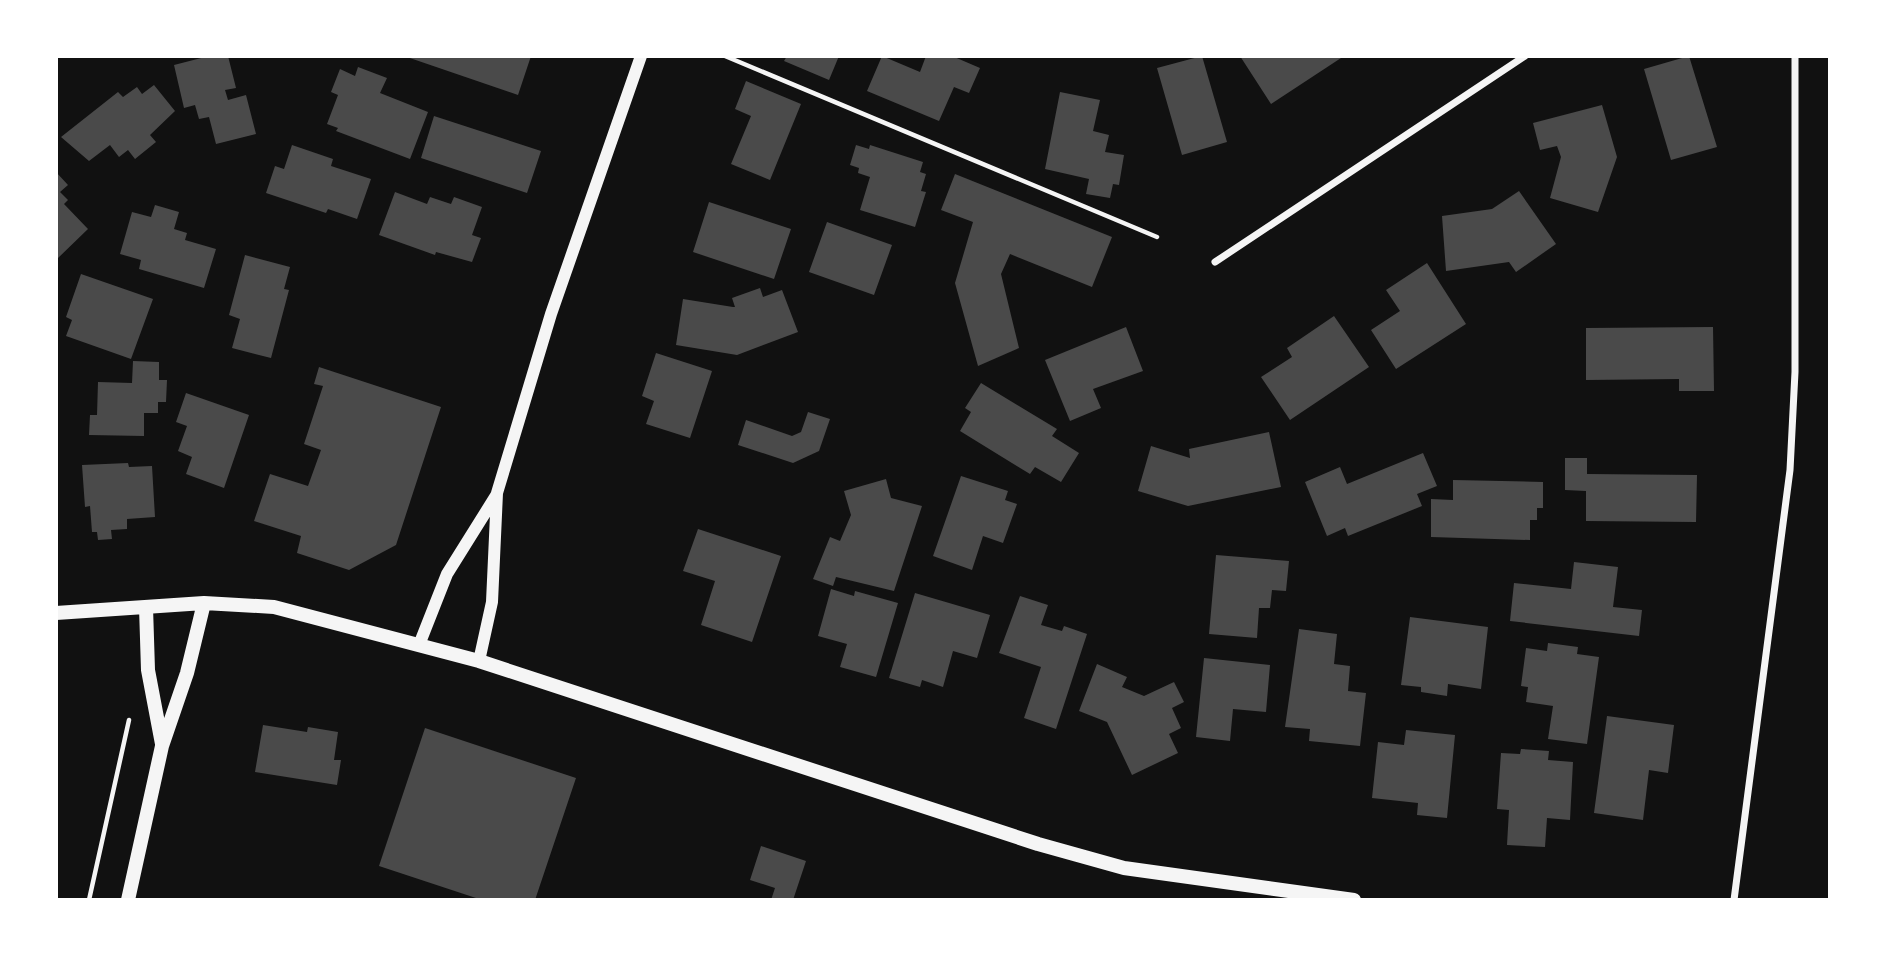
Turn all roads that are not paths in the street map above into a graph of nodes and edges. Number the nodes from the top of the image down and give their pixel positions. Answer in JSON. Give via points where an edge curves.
{"nodes":[{"id":1,"x":641,"y":56,"type":"edge"},
{"id":2,"x":1524,"y":56,"type":"edge"},
{"id":3,"x":1795,"y":56,"type":"edge"},
{"id":4,"x":1215,"y":262,"type":"dead end"},
{"id":5,"x":497,"y":493,"type":"junction"},
{"id":6,"x":204,"y":603,"type":"junction"},
{"id":7,"x":146,"y":607,"type":"junction"},
{"id":8,"x":56,"y":613,"type":"edge"},
{"id":9,"x":419,"y":645,"type":"junction"},
{"id":10,"x":479,"y":661,"type":"junction"},
{"id":11,"x":162,"y":746,"type":"junction"},
{"id":12,"x":128,"y":900,"type":"edge"},
{"id":13,"x":1354,"y":900,"type":"edge"},
{"id":14,"x":1734,"y":900,"type":"edge"}],
"edges":[{"from":1,"to":5,"type":"street","via":[[551,314]]},
{"from":2,"to":4,"type":"street"},
{"from":3,"to":14,"type":"street","via":[[1795,372],[1790,470]]},
{"from":5,"to":9,"type":"street","via":[[447,574]]},
{"from":5,"to":10,"type":"street","via":[[492,602]]},
{"from":6,"to":7,"type":"main road"},
{"from":6,"to":9,"type":"main road","via":[[274,607]]},
{"from":6,"to":11,"type":"main road"},
{"from":7,"to":8,"type":"main road"},
{"from":7,"to":11,"type":"main road","via":[[148,670]]},
{"from":9,"to":10,"type":"main road"},
{"from":10,"to":13,"type":"main road","via":[[1124,868]]},
{"from":11,"to":12,"type":"main road"}]}
